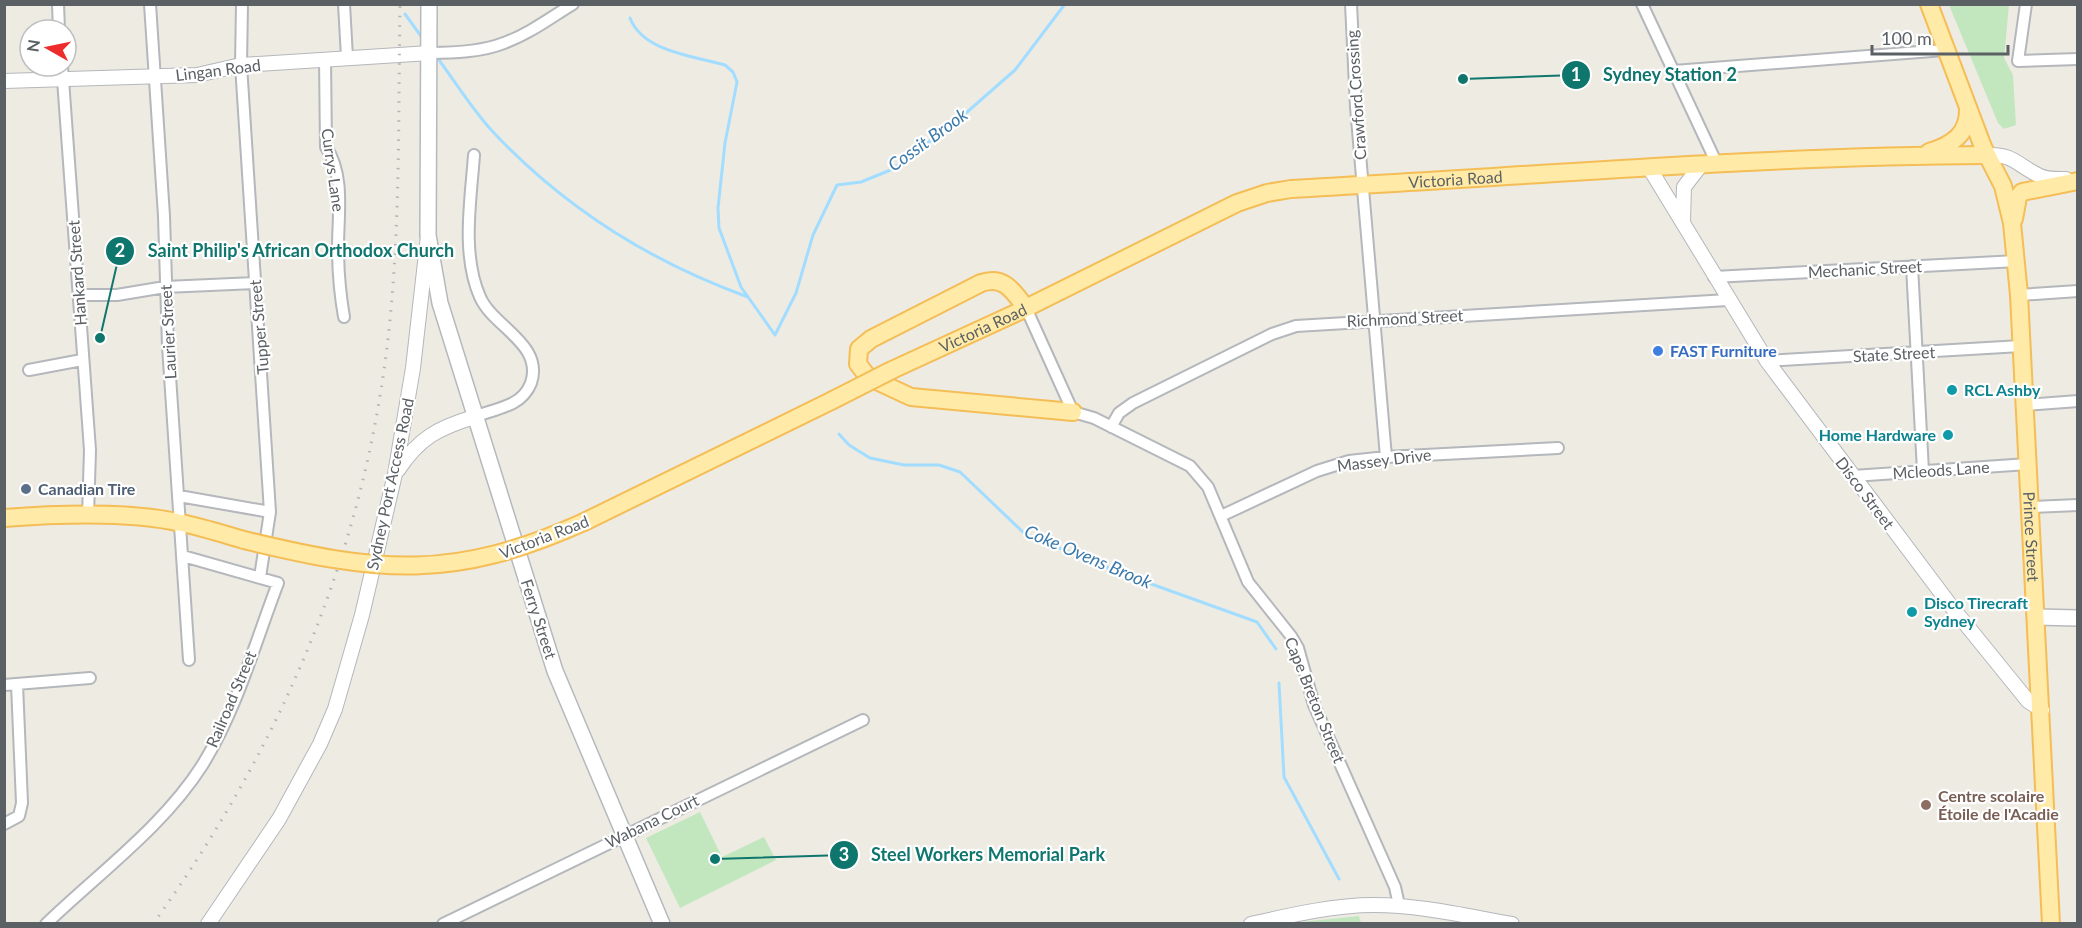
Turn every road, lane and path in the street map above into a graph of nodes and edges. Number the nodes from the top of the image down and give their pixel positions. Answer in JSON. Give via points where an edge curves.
{"nodes":[{"id":1,"x":150,"y":4,"type":"edge"},
{"id":2,"x":242,"y":4,"type":"edge"},
{"id":3,"x":344,"y":4,"type":"edge"},
{"id":4,"x":429,"y":4,"type":"edge"},
{"id":5,"x":573,"y":4,"type":"edge"},
{"id":6,"x":1351,"y":4,"type":"edge"},
{"id":7,"x":1642,"y":4,"type":"edge"},
{"id":8,"x":1929,"y":4,"type":"edge"},
{"id":9,"x":2026,"y":4,"type":"edge"},
{"id":10,"x":1946,"y":50,"type":"junction"},
{"id":11,"x":430,"y":53,"type":"junction"},
{"id":12,"x":347,"y":57,"type":"junction"},
{"id":13,"x":325,"y":59,"type":"junction"},
{"id":14,"x":2078,"y":59,"type":"edge"},
{"id":15,"x":241,"y":65,"type":"junction"},
{"id":16,"x":1674,"y":71,"type":"junction"},
{"id":17,"x":154,"y":77,"type":"junction"},
{"id":18,"x":63,"y":80,"type":"junction"},
{"id":19,"x":4,"y":81,"type":"edge"},
{"id":20,"x":1967,"y":105,"type":"junction"},
{"id":21,"x":474,"y":155,"type":"dead end"},
{"id":22,"x":1917,"y":155,"type":"junction"},
{"id":23,"x":1987,"y":155,"type":"junction"},
{"id":24,"x":1709,"y":165,"type":"junction"},
{"id":25,"x":1650,"y":169,"type":"junction"},
{"id":26,"x":2078,"y":181,"type":"edge"},
{"id":27,"x":1363,"y":186,"type":"junction"},
{"id":28,"x":1683,"y":223,"type":"junction"},
{"id":29,"x":2012,"y":223,"type":"junction"},
{"id":30,"x":428,"y":235,"type":"junction"},
{"id":31,"x":2017,"y":261,"type":"junction"},
{"id":32,"x":1912,"y":266,"type":"junction"},
{"id":33,"x":1714,"y":277,"type":"junction"},
{"id":34,"x":255,"y":283,"type":"junction"},
{"id":35,"x":165,"y":287,"type":"junction"},
{"id":36,"x":2078,"y":291,"type":"edge"},
{"id":37,"x":2019,"y":294,"type":"junction"},
{"id":38,"x":78,"y":295,"type":"junction"},
{"id":39,"x":1728,"y":300,"type":"junction"},
{"id":40,"x":1026,"y":308,"type":"junction"},
{"id":41,"x":344,"y":317,"type":"dead end"},
{"id":42,"x":1374,"y":320,"type":"junction"},
{"id":43,"x":2021,"y":346,"type":"junction"},
{"id":44,"x":1917,"y":352,"type":"junction"},
{"id":45,"x":82,"y":360,"type":"junction"},
{"id":46,"x":1767,"y":361,"type":"junction"},
{"id":47,"x":29,"y":370,"type":"dead end"},
{"id":48,"x":2078,"y":401,"type":"edge"},
{"id":49,"x":2025,"y":405,"type":"junction"},
{"id":50,"x":1073,"y":412,"type":"junction"},
{"id":51,"x":474,"y":417,"type":"junction"},
{"id":52,"x":1111,"y":427,"type":"junction"},
{"id":53,"x":1558,"y":448,"type":"dead end"},
{"id":54,"x":1386,"y":457,"type":"junction"},
{"id":55,"x":2028,"y":464,"type":"junction"},
{"id":56,"x":1923,"y":471,"type":"junction"},
{"id":57,"x":395,"y":474,"type":"junction"},
{"id":58,"x":1853,"y":476,"type":"junction"},
{"id":59,"x":179,"y":496,"type":"junction"},
{"id":60,"x":2078,"y":505,"type":"edge"},
{"id":61,"x":2030,"y":507,"type":"junction"},
{"id":62,"x":270,"y":512,"type":"junction"},
{"id":63,"x":88,"y":516,"type":"junction"},
{"id":64,"x":1221,"y":516,"type":"junction"},
{"id":65,"x":4,"y":518,"type":"edge"},
{"id":66,"x":179,"y":522,"type":"junction"},
{"id":67,"x":183,"y":556,"type":"junction"},
{"id":68,"x":260,"y":577,"type":"junction"},
{"id":69,"x":2036,"y":617,"type":"junction"},
{"id":70,"x":2078,"y":618,"type":"edge"},
{"id":71,"x":189,"y":660,"type":"dead end"},
{"id":72,"x":90,"y":678,"type":"dead end"},
{"id":73,"x":17,"y":684,"type":"junction"},
{"id":74,"x":4,"y":685,"type":"edge"},
{"id":75,"x":2042,"y":711,"type":"junction"},
{"id":76,"x":863,"y":720,"type":"dead end"},
{"id":77,"x":4,"y":824,"type":"edge"},
{"id":78,"x":624,"y":834,"type":"junction"},
{"id":79,"x":1399,"y":906,"type":"junction"},
{"id":80,"x":46,"y":924,"type":"edge"},
{"id":81,"x":208,"y":924,"type":"edge"},
{"id":82,"x":443,"y":924,"type":"edge"},
{"id":83,"x":662,"y":924,"type":"edge"},
{"id":84,"x":1251,"y":924,"type":"edge"},
{"id":85,"x":1512,"y":924,"type":"edge"},
{"id":86,"x":2051,"y":924,"type":"edge"}],
"edges":[{"from":1,"to":17,"type":"street","name":"Laurier Street"},
{"from":2,"to":15,"type":"street","name":"Tupper Street"},
{"from":3,"to":12,"type":"street"},
{"from":4,"to":11,"type":"main road","name":"Sydney Port Access Road"},
{"from":5,"to":11,"type":"street","via":[[502,44]]},
{"from":6,"to":27,"type":"street","name":"Crawford Crossing"},
{"from":7,"to":16,"type":"street"},
{"from":8,"to":10,"type":"main road","name":"Prince Street"},
{"from":9,"to":14,"type":"street","via":[[2018,61]]},
{"from":10,"to":16,"type":"street"},
{"from":10,"to":20,"type":"main road","name":"Prince Street"},
{"from":11,"to":12,"type":"street","name":"Lingan Road"},
{"from":11,"to":30,"type":"main road","name":"Sydney Port Access Road"},
{"from":12,"to":13,"type":"street","name":"Lingan Road"},
{"from":13,"to":15,"type":"street","name":"Lingan Road"},
{"from":13,"to":41,"type":"street","name":"Currys Lane","via":[[326,147],[334,159]]},
{"from":15,"to":17,"type":"street","name":"Lingan Road","via":[[197,75]]},
{"from":15,"to":34,"type":"street","name":"Tupper Street"},
{"from":16,"to":24,"type":"street"},
{"from":17,"to":18,"type":"street","name":"Lingan Road"},
{"from":17,"to":35,"type":"street","name":"Laurier Street"},
{"from":18,"to":19,"type":"street","name":"Lingan Road"},
{"from":18,"to":38,"type":"street","name":"Hankard Street"},
{"from":20,"to":22,"type":"main road","via":[[1967,122],[1959,137]]},
{"from":20,"to":23,"type":"main road","name":"Prince Street"},
{"from":21,"to":51,"type":"street","via":[[470,227],[475,282],[491,313],[520,341],[534,373],[530,386],[514,403]]},
{"from":22,"to":23,"type":"main road","name":"Victoria Road"},
{"from":22,"to":24,"type":"main road","name":"Victoria Road"},
{"from":23,"to":26,"type":"street","via":[[2009,156],[2036,175],[2050,179]]},
{"from":23,"to":29,"type":"main road","name":"Prince Street","via":[[2003,186]]},
{"from":24,"to":25,"type":"main road","name":"Victoria Road"},
{"from":24,"to":28,"type":"street","via":[[1684,187]]},
{"from":25,"to":27,"type":"main road","name":"Victoria Road"},
{"from":25,"to":28,"type":"street","name":"Disco Street"},
{"from":26,"to":29,"type":"main road","via":[[2022,192]]},
{"from":27,"to":40,"type":"main road","name":"Victoria Road","via":[[1291,189],[1244,200]]},
{"from":27,"to":42,"type":"street","name":"Crawford Crossing"},
{"from":28,"to":33,"type":"street","name":"Disco Street"},
{"from":29,"to":31,"type":"main road","name":"Prince Street"},
{"from":30,"to":51,"type":"main road","name":"Ferry Street","via":[[440,303]]},
{"from":30,"to":57,"type":"street","name":"Sydney Port Access Road","via":[[413,368]]},
{"from":31,"to":32,"type":"street","name":"Mechanic Street"},
{"from":31,"to":37,"type":"main road","name":"Prince Street"},
{"from":32,"to":33,"type":"street","name":"Mechanic Street"},
{"from":32,"to":44,"type":"street"},
{"from":33,"to":39,"type":"street","name":"Disco Street"},
{"from":34,"to":35,"type":"street"},
{"from":34,"to":62,"type":"street","name":"Tupper Street"},
{"from":35,"to":38,"type":"street","via":[[117,295]]},
{"from":35,"to":59,"type":"street","name":"Laurier Street"},
{"from":36,"to":37,"type":"street"},
{"from":37,"to":43,"type":"main road","name":"Prince Street"},
{"from":38,"to":45,"type":"street","name":"Hankard Street"},
{"from":39,"to":42,"type":"street","name":"Richmond Street"},
{"from":39,"to":46,"type":"street","name":"Disco Street"},
{"from":40,"to":50,"type":"street"},
{"from":40,"to":50,"type":"main road","via":[[1004,282],[981,283],[871,339],[860,349],[858,364],[868,377],[911,397]]},
{"from":40,"to":66,"type":"main road","name":"Victoria Road","bridge":true,"via":[[584,522],[504,554],[420,567],[352,564]]},
{"from":42,"to":52,"type":"street","name":"Richmond Street","via":[[1309,323],[1272,334],[1126,406]]},
{"from":42,"to":54,"type":"street","name":"Crawford Crossing"},
{"from":43,"to":44,"type":"street","name":"State Street"},
{"from":43,"to":49,"type":"main road","name":"Prince Street"},
{"from":44,"to":46,"type":"street","name":"State Street"},
{"from":44,"to":56,"type":"street"},
{"from":45,"to":47,"type":"street"},
{"from":45,"to":63,"type":"street","name":"Hankard Street","via":[[90,450]]},
{"from":46,"to":58,"type":"street","name":"Disco Street"},
{"from":48,"to":49,"type":"street"},
{"from":49,"to":55,"type":"main road","name":"Prince Street"},
{"from":50,"to":52,"type":"street","name":"Cape Breton Street"},
{"from":51,"to":57,"type":"street","via":[[450,424],[422,440]]},
{"from":51,"to":78,"type":"main road","name":"Ferry Street","via":[[555,671]]},
{"from":52,"to":64,"type":"street","name":"Cape Breton Street","via":[[1190,466],[1208,487]]},
{"from":53,"to":54,"type":"street","name":"Massey Drive"},
{"from":54,"to":64,"type":"street","name":"Massey Drive","via":[[1332,466]]},
{"from":55,"to":56,"type":"street","name":"Mcleods Lane"},
{"from":55,"to":61,"type":"main road","name":"Prince Street"},
{"from":56,"to":58,"type":"street","name":"Mcleods Lane"},
{"from":57,"to":81,"type":"street","name":"Sydney Port Access Road","via":[[362,615],[321,744],[285,810]]},
{"from":58,"to":75,"type":"street","name":"Disco Street","via":[[2028,701]]},
{"from":59,"to":62,"type":"street"},
{"from":59,"to":66,"type":"street","name":"Laurier Street"},
{"from":60,"to":61,"type":"street"},
{"from":61,"to":69,"type":"main road","name":"Prince Street"},
{"from":62,"to":68,"type":"street","name":"Tupper Street"},
{"from":63,"to":65,"type":"main road","name":"Victoria Road"},
{"from":63,"to":66,"type":"main road","name":"Victoria Road"},
{"from":64,"to":79,"type":"street","name":"Cape Breton Street","via":[[1248,582],[1298,648],[1314,705],[1395,887]]},
{"from":66,"to":67,"type":"street","name":"Laurier Street"},
{"from":67,"to":68,"type":"street"},
{"from":67,"to":71,"type":"street","name":"Laurier Street"},
{"from":68,"to":80,"type":"street","name":"Railroad Street","via":[[278,583],[230,710],[202,766],[155,821]]},
{"from":69,"to":70,"type":"main road"},
{"from":69,"to":75,"type":"main road","name":"Prince Street"},
{"from":72,"to":73,"type":"street"},
{"from":73,"to":74,"type":"street"},
{"from":73,"to":77,"type":"street","via":[[22,803],[19,816]]},
{"from":75,"to":86,"type":"main road","name":"Prince Street"},
{"from":76,"to":78,"type":"street","name":"Wabana Court"},
{"from":78,"to":82,"type":"street","name":"Wabana Court"},
{"from":78,"to":83,"type":"main road","name":"Ferry Street"},
{"from":79,"to":84,"type":"street","via":[[1326,909]]},
{"from":79,"to":85,"type":"street"}]}
